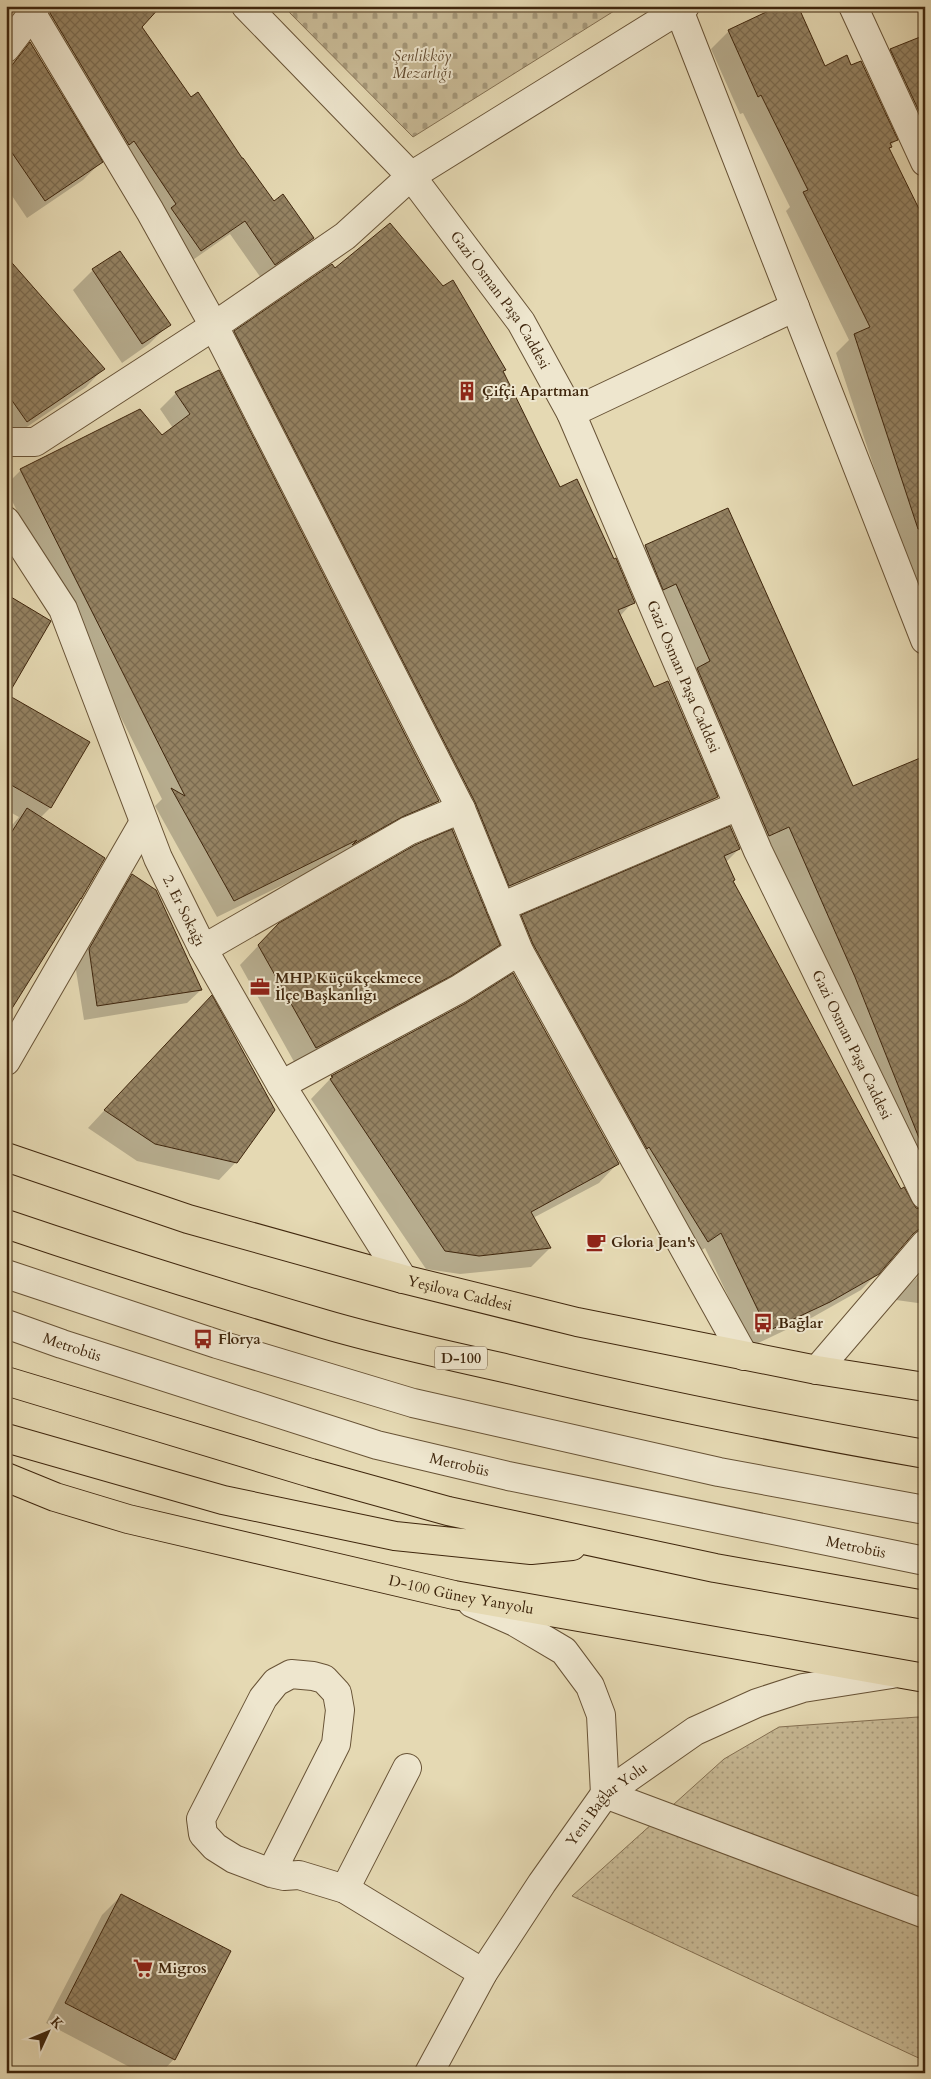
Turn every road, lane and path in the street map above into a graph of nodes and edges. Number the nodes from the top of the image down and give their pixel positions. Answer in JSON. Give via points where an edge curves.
{"nodes":[{"id":1,"x":246,"y":6,"type":"edge"},
{"id":2,"x":853,"y":6,"type":"edge"},
{"id":3,"x":682,"y":8,"type":"edge"},
{"id":4,"x":34,"y":10,"type":"edge"},
{"id":5,"x":6,"y":48,"type":"edge"},
{"id":6,"x":925,"y":162,"type":"edge"},
{"id":7,"x":411,"y":176,"type":"junction"},
{"id":8,"x":796,"y":307,"type":"junction"},
{"id":9,"x":214,"y":326,"type":"junction"},
{"id":10,"x":571,"y":413,"type":"junction"},
{"id":11,"x":6,"y":442,"type":"edge"},
{"id":12,"x":6,"y":521,"type":"edge"},
{"id":13,"x":925,"y":640,"type":"edge"},
{"id":14,"x":738,"y":806,"type":"junction"},
{"id":15,"x":461,"y":809,"type":"junction"},
{"id":16,"x":144,"y":822,"type":"junction"},
{"id":17,"x":501,"y":906,"type":"junction"},
{"id":18,"x":203,"y":949,"type":"junction"},
{"id":19,"x":519,"y":951,"type":"junction"},
{"id":20,"x":6,"y":1061,"type":"edge"},
{"id":21,"x":281,"y":1085,"type":"junction"},
{"id":22,"x":6,"y":1157,"type":"edge"},
{"id":23,"x":925,"y":1195,"type":"edge"},
{"id":24,"x":6,"y":1224,"type":"edge"},
{"id":25,"x":925,"y":1244,"type":"edge"},
{"id":26,"x":6,"y":1274,"type":"edge"},
{"id":27,"x":403,"y":1279,"type":"junction"},
{"id":28,"x":6,"y":1324,"type":"edge"},
{"id":29,"x":744,"y":1356,"type":"junction"},
{"id":30,"x":817,"y":1370,"type":"junction"},
{"id":31,"x":6,"y":1381,"type":"edge"},
{"id":32,"x":925,"y":1387,"type":"edge"},
{"id":33,"x":6,"y":1438,"type":"edge"},
{"id":34,"x":925,"y":1454,"type":"edge"},
{"id":35,"x":6,"y":1477,"type":"edge"},
{"id":36,"x":925,"y":1510,"type":"edge"},
{"id":37,"x":599,"y":1543,"type":"junction"},
{"id":38,"x":925,"y":1561,"type":"edge"},
{"id":39,"x":454,"y":1595,"type":"junction"},
{"id":40,"x":925,"y":1606,"type":"edge"},
{"id":41,"x":894,"y":1674,"type":"junction"},
{"id":42,"x":925,"y":1678,"type":"edge"},
{"id":43,"x":407,"y":1768,"type":"dead end"},
{"id":44,"x":605,"y":1794,"type":"junction"},
{"id":45,"x":271,"y":1872,"type":"junction"},
{"id":46,"x":345,"y":1889,"type":"junction"},
{"id":47,"x":925,"y":1914,"type":"edge"},
{"id":48,"x":483,"y":1973,"type":"junction"},
{"id":49,"x":429,"y":2073,"type":"edge"}],
"edges":[{"from":1,"to":7,"type":"street","name":"Gazi Osman Paşa Caddesi"},
{"from":2,"to":6,"type":"street"},
{"from":3,"to":7,"type":"street"},
{"from":3,"to":8,"type":"street"},
{"from":4,"to":5,"type":"street"},
{"from":4,"to":9,"type":"street"},
{"from":7,"to":9,"type":"street","via":[[345,236]]},
{"from":7,"to":10,"type":"street","name":"Gazi Osman Paşa Caddesi","via":[[521,322]]},
{"from":8,"to":10,"type":"street"},
{"from":8,"to":13,"type":"street"},
{"from":9,"to":11,"type":"street","via":[[35,442]]},
{"from":9,"to":15,"type":"street"},
{"from":10,"to":14,"type":"street","name":"Gazi Osman Paşa Caddesi"},
{"from":12,"to":16,"type":"street","name":"2. Er Sokağı","via":[[63,609]]},
{"from":14,"to":17,"type":"street"},
{"from":14,"to":23,"type":"street","name":"Gazi Osman Paşa Caddesi"},
{"from":15,"to":17,"type":"street"},
{"from":15,"to":18,"type":"street","via":[[408,831]]},
{"from":16,"to":18,"type":"street","name":"2. Er Sokağı"},
{"from":16,"to":20,"type":"street"},
{"from":17,"to":19,"type":"street"},
{"from":18,"to":21,"type":"street","name":"2. Er Sokağı"},
{"from":19,"to":21,"type":"street","via":[[460,989]]},
{"from":19,"to":29,"type":"street"},
{"from":21,"to":27,"type":"street","name":"2. Er Sokağı"},
{"from":22,"to":27,"type":"main road","name":"Yeşilova Caddesi","via":[[188,1219]]},
{"from":24,"to":34,"type":"main road","number":"D-100","via":[[317,1322],[425,1350],[792,1431]]},
{"from":25,"to":30,"type":"street"},
{"from":26,"to":36,"type":"street","via":[[217,1344],[413,1403],[719,1472]]},
{"from":27,"to":29,"type":"main road","name":"Yeşilova Caddesi","via":[[577,1322]]},
{"from":28,"to":38,"type":"street","name":"Metrobüs","via":[[377,1445],[508,1476]]},
{"from":29,"to":30,"type":"main road","name":"Yeşilova Caddesi"},
{"from":30,"to":32,"type":"main road","name":"Yeşilova Caddesi"},
{"from":31,"to":37,"type":"main road","via":[[448,1511]]},
{"from":33,"to":37,"type":"main road","via":[[223,1500],[395,1536],[531,1550]]},
{"from":35,"to":39,"type":"main road","name":"D-100 Güney Yanyolu","via":[[55,1497],[128,1519]]},
{"from":37,"to":40,"type":"main road","via":[[715,1568]]},
{"from":39,"to":41,"type":"main road","name":"D-100 Güney Yanyolu"},
{"from":39,"to":44,"type":"street","via":[[515,1622],[564,1651],[575,1665],[590,1686],[601,1714]]},
{"from":41,"to":42,"type":"main road","name":"D-100 Güney Yanyolu"},
{"from":41,"to":44,"type":"street","name":"Yeni Bağlar Yolu","via":[[803,1688],[757,1703],[695,1731]]},
{"from":43,"to":46,"type":"street"},
{"from":44,"to":47,"type":"street"},
{"from":44,"to":48,"type":"street","name":"Yeni Bağlar Yolu"},
{"from":45,"to":45,"type":"street","via":[[336,1744],[340,1710],[337,1693],[324,1679],[313,1676],[291,1674],[276,1682],[263,1698],[201,1819],[203,1834],[215,1847],[234,1859]]},
{"from":45,"to":46,"type":"street","via":[[284,1876],[298,1875]]},
{"from":46,"to":48,"type":"street"},
{"from":48,"to":49,"type":"street","name":"Yeni Bağlar Yolu"}]}
